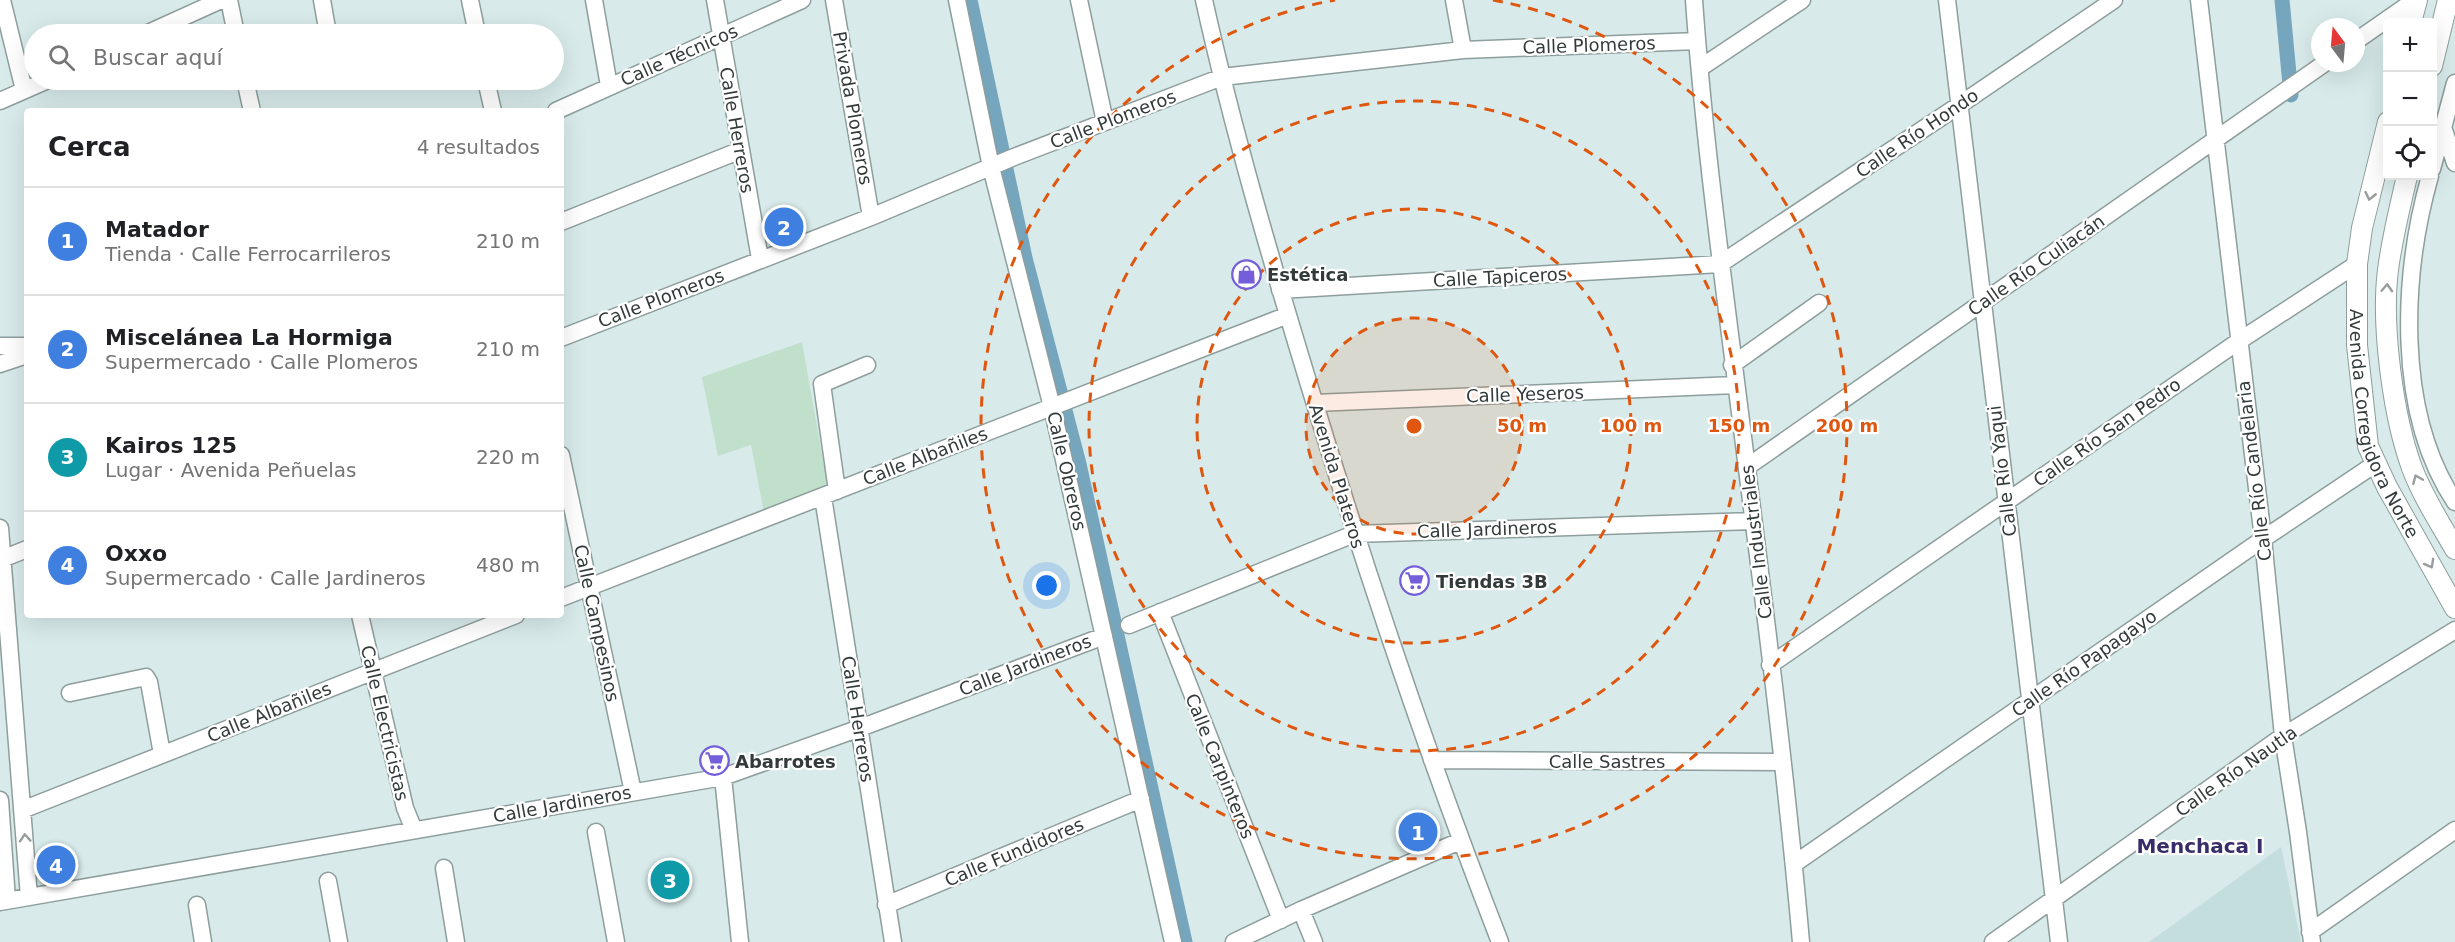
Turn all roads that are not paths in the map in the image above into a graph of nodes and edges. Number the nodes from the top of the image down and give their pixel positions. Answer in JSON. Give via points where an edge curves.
{"nodes":[{"id":1,"x":2,"y":0,"type":"edge"},
{"id":2,"x":221,"y":0,"type":"edge"},
{"id":3,"x":229,"y":0,"type":"edge"},
{"id":4,"x":322,"y":0,"type":"edge"},
{"id":5,"x":470,"y":0,"type":"edge"},
{"id":6,"x":594,"y":0,"type":"edge"},
{"id":7,"x":715,"y":0,"type":"edge"},
{"id":8,"x":802,"y":0,"type":"edge"},
{"id":9,"x":834,"y":0,"type":"edge"},
{"id":10,"x":957,"y":0,"type":"edge"},
{"id":11,"x":1079,"y":0,"type":"edge"},
{"id":12,"x":1204,"y":0,"type":"edge"},
{"id":13,"x":1455,"y":0,"type":"edge"},
{"id":14,"x":1694,"y":0,"type":"edge"},
{"id":15,"x":1802,"y":0,"type":"edge"},
{"id":16,"x":1947,"y":0,"type":"edge"},
{"id":17,"x":2114,"y":0,"type":"edge"},
{"id":18,"x":2199,"y":0,"type":"edge"},
{"id":19,"x":2416,"y":0,"type":"edge"},
{"id":20,"x":2448,"y":0,"type":"edge"},
{"id":21,"x":2412,"y":18,"type":"edge"},
{"id":22,"x":168,"y":24,"type":"edge"},
{"id":23,"x":234,"y":24,"type":"edge"},
{"id":24,"x":326,"y":24,"type":"edge"},
{"id":25,"x":475,"y":24,"type":"edge"},
{"id":26,"x":2365,"y":35,"type":"edge"},
{"id":27,"x":720,"y":37,"type":"junction"},
{"id":28,"x":1697,"y":40,"type":"junction"},
{"id":29,"x":2437,"y":48,"type":"edge"},
{"id":30,"x":1463,"y":50,"type":"junction"},
{"id":31,"x":1700,"y":68,"type":"junction"},
{"id":32,"x":2312,"y":72,"type":"edge"},
{"id":33,"x":1222,"y":77,"type":"junction"},
{"id":34,"x":2455,"y":83,"type":"edge"},
{"id":35,"x":609,"y":86,"type":"junction"},
{"id":36,"x":24,"y":90,"type":"joint"},
{"id":37,"x":247,"y":90,"type":"edge"},
{"id":38,"x":488,"y":90,"type":"edge"},
{"id":39,"x":0,"y":101,"type":"edge"},
{"id":40,"x":1958,"y":106,"type":"junction"},
{"id":41,"x":251,"y":108,"type":"edge"},
{"id":42,"x":491,"y":108,"type":"edge"},
{"id":43,"x":562,"y":108,"type":"edge"},
{"id":44,"x":1105,"y":122,"type":"junction"},
{"id":45,"x":2387,"y":126,"type":"edge"},
{"id":46,"x":2444,"y":130,"type":"junction"},
{"id":47,"x":2216,"y":140,"type":"junction"},
{"id":48,"x":741,"y":150,"type":"junction"},
{"id":49,"x":2437,"y":155,"type":"edge"},
{"id":50,"x":2455,"y":163,"type":"edge"},
{"id":51,"x":999,"y":164,"type":"junction"},
{"id":52,"x":2406,"y":180,"type":"edge"},
{"id":53,"x":2429,"y":180,"type":"edge"},
{"id":54,"x":871,"y":217,"type":"junction"},
{"id":55,"x":564,"y":221,"type":"edge"},
{"id":56,"x":2391,"y":250,"type":"junction"},
{"id":57,"x":760,"y":259,"type":"junction"},
{"id":58,"x":1719,"y":264,"type":"junction"},
{"id":59,"x":2357,"y":264,"type":"junction"},
{"id":60,"x":2412,"y":266,"type":"junction"},
{"id":61,"x":1280,"y":290,"type":"junction"},
{"id":62,"x":1818,"y":303,"type":"dead end"},
{"id":63,"x":1982,"y":303,"type":"junction"},
{"id":64,"x":1288,"y":315,"type":"junction"},
{"id":65,"x":2409,"y":333,"type":"junction"},
{"id":66,"x":564,"y":337,"type":"edge"},
{"id":67,"x":2238,"y":341,"type":"junction"},
{"id":68,"x":2389,"y":345,"type":"junction"},
{"id":69,"x":0,"y":346,"type":"edge"},
{"id":70,"x":24,"y":346,"type":"edge"},
{"id":71,"x":24,"y":356,"type":"edge"},
{"id":72,"x":0,"y":364,"type":"edge"},
{"id":73,"x":867,"y":365,"type":"dead end"},
{"id":74,"x":1732,"y":365,"type":"junction"},
{"id":75,"x":1735,"y":385,"type":"junction"},
{"id":76,"x":1315,"y":403,"type":"junction"},
{"id":77,"x":1061,"y":404,"type":"junction"},
{"id":78,"x":2375,"y":464,"type":"junction"},
{"id":79,"x":1747,"y":467,"type":"junction"},
{"id":80,"x":564,"y":469,"type":"edge"},
{"id":81,"x":830,"y":494,"type":"junction"},
{"id":82,"x":2455,"y":502,"type":"edge"},
{"id":83,"x":2006,"y":503,"type":"junction"},
{"id":84,"x":1754,"y":521,"type":"junction"},
{"id":85,"x":0,"y":528,"type":"edge"},
{"id":86,"x":1354,"y":534,"type":"junction"},
{"id":87,"x":2263,"y":539,"type":"junction"},
{"id":88,"x":2455,"y":549,"type":"edge"},
{"id":89,"x":24,"y":550,"type":"edge"},
{"id":90,"x":2,"y":559,"type":"junction"},
{"id":91,"x":590,"y":587,"type":"junction"},
{"id":92,"x":564,"y":597,"type":"edge"},
{"id":93,"x":2455,"y":608,"type":"edge"},
{"id":94,"x":1160,"y":612,"type":"junction"},
{"id":95,"x":361,"y":618,"type":"edge"},
{"id":96,"x":508,"y":618,"type":"edge"},
{"id":97,"x":1129,"y":625,"type":"dead end"},
{"id":98,"x":2455,"y":630,"type":"edge"},
{"id":99,"x":1104,"y":636,"type":"junction"},
{"id":100,"x":1770,"y":665,"type":"junction"},
{"id":101,"x":371,"y":670,"type":"junction"},
{"id":102,"x":70,"y":693,"type":"dead end"},
{"id":103,"x":2030,"y":700,"type":"junction"},
{"id":104,"x":860,"y":728,"type":"junction"},
{"id":105,"x":2283,"y":736,"type":"junction"},
{"id":106,"x":162,"y":754,"type":"junction"},
{"id":107,"x":1432,"y":760,"type":"junction"},
{"id":108,"x":1782,"y":762,"type":"junction"},
{"id":109,"x":723,"y":777,"type":"junction"},
{"id":110,"x":633,"y":792,"type":"junction"},
{"id":111,"x":1141,"y":799,"type":"junction"},
{"id":112,"x":0,"y":800,"type":"edge"},
{"id":113,"x":22,"y":810,"type":"junction"},
{"id":114,"x":414,"y":830,"type":"junction"},
{"id":115,"x":2455,"y":830,"type":"edge"},
{"id":116,"x":596,"y":832,"type":"dead end"},
{"id":117,"x":1460,"y":841,"type":"junction"},
{"id":118,"x":1794,"y":864,"type":"junction"},
{"id":119,"x":444,"y":868,"type":"dead end"},
{"id":120,"x":328,"y":881,"type":"dead end"},
{"id":121,"x":29,"y":897,"type":"junction"},
{"id":122,"x":2054,"y":900,"type":"junction"},
{"id":123,"x":4,"y":901,"type":"edge"},
{"id":124,"x":197,"y":904,"type":"dead end"},
{"id":125,"x":886,"y":905,"type":"junction"},
{"id":126,"x":1301,"y":910,"type":"junction"},
{"id":127,"x":1281,"y":920,"type":"junction"},
{"id":128,"x":2311,"y":937,"type":"edge"},
{"id":129,"x":203,"y":942,"type":"edge"},
{"id":130,"x":339,"y":942,"type":"edge"},
{"id":131,"x":456,"y":942,"type":"edge"},
{"id":132,"x":616,"y":942,"type":"edge"},
{"id":133,"x":740,"y":942,"type":"edge"},
{"id":134,"x":893,"y":942,"type":"edge"},
{"id":135,"x":1173,"y":942,"type":"edge"},
{"id":136,"x":1234,"y":942,"type":"edge"},
{"id":137,"x":1314,"y":942,"type":"edge"},
{"id":138,"x":1500,"y":942,"type":"edge"},
{"id":139,"x":1801,"y":942,"type":"edge"},
{"id":140,"x":1992,"y":942,"type":"edge"},
{"id":141,"x":2059,"y":942,"type":"edge"}],
"edges":[{"from":1,"to":36,"type":"street"},
{"from":2,"to":22,"type":"street"},
{"from":3,"to":23,"type":"street"},
{"from":4,"to":24,"type":"street"},
{"from":5,"to":25,"type":"street"},
{"from":6,"to":35,"type":"street"},
{"from":7,"to":27,"type":"street","name":"Calle Herreros"},
{"from":8,"to":27,"type":"street","name":"Calle Técnicos"},
{"from":9,"to":54,"type":"street","name":"Privada Plomeros"},
{"from":10,"to":51,"type":"street","name":"Calle Obreros"},
{"from":11,"to":44,"type":"street"},
{"from":12,"to":33,"type":"street","name":"Avenida Plateros"},
{"from":13,"to":30,"type":"street"},
{"from":14,"to":28,"type":"street","name":"Calle Industriales"},
{"from":15,"to":31,"type":"street"},
{"from":16,"to":40,"type":"street","name":"Calle Río Yaqui"},
{"from":17,"to":40,"type":"street","name":"Calle Río Hondo"},
{"from":18,"to":47,"type":"street","name":"Calle Río Candelaria"},
{"from":19,"to":21,"type":"main road"},
{"from":19,"to":26,"type":"street"},
{"from":20,"to":29,"type":"main road"},
{"from":27,"to":35,"type":"street","name":"Calle Técnicos"},
{"from":27,"to":48,"type":"street","name":"Calle Herreros"},
{"from":28,"to":30,"type":"street","name":"Calle Plomeros"},
{"from":28,"to":31,"type":"street","name":"Calle Industriales"},
{"from":30,"to":33,"type":"street","name":"Calle Plomeros"},
{"from":31,"to":58,"type":"street","name":"Calle Industriales"},
{"from":32,"to":47,"type":"street","name":"Calle Río Culiacán"},
{"from":33,"to":44,"type":"street","name":"Calle Plomeros"},
{"from":33,"to":61,"type":"street","name":"Avenida Plateros"},
{"from":34,"to":46,"type":"street"},
{"from":35,"to":43,"type":"street","name":"Calle Técnicos"},
{"from":36,"to":39,"type":"street"},
{"from":37,"to":41,"type":"street"},
{"from":38,"to":42,"type":"street"},
{"from":40,"to":58,"type":"street","name":"Calle Río Hondo"},
{"from":40,"to":63,"type":"street","name":"Calle Río Yaqui"},
{"from":44,"to":51,"type":"street","name":"Calle Plomeros"},
{"from":45,"to":59,"type":"main road","name":"Avenida Corregidora Norte","one_way":true},
{"from":46,"to":49,"type":"street"},
{"from":46,"to":50,"type":"street"},
{"from":47,"to":63,"type":"street","name":"Calle Río Culiacán"},
{"from":47,"to":67,"type":"street","name":"Calle Río Candelaria"},
{"from":48,"to":55,"type":"street"},
{"from":48,"to":57,"type":"street","name":"Calle Herreros"},
{"from":51,"to":54,"type":"street","name":"Calle Plomeros"},
{"from":51,"to":77,"type":"street","name":"Calle Obreros"},
{"from":52,"to":56,"type":"main road","name":"Avenida Corregidora Norte"},
{"from":53,"to":60,"type":"street"},
{"from":54,"to":57,"type":"street","name":"Calle Plomeros"},
{"from":56,"to":60,"type":"street"},
{"from":68,"to":56,"type":"main road","name":"Avenida Corregidora Norte","one_way":true,"via":[[2386,292]]},
{"from":57,"to":66,"type":"street","name":"Calle Plomeros"},
{"from":58,"to":61,"type":"street","name":"Calle Tapiceros"},
{"from":58,"to":74,"type":"street","name":"Calle Industriales"},
{"from":59,"to":67,"type":"street","name":"Calle Río San Pedro"},
{"from":59,"to":78,"type":"main road","name":"Avenida Corregidora Norte","via":[[2359,368],[2368,446]]},
{"from":60,"to":65,"type":"street"},
{"from":61,"to":64,"type":"street","name":"Avenida Plateros"},
{"from":62,"to":74,"type":"street"},
{"from":63,"to":79,"type":"street","name":"Calle Río Culiacán"},
{"from":63,"to":83,"type":"street","name":"Calle Río Yaqui"},
{"from":64,"to":76,"type":"street","name":"Avenida Plateros"},
{"from":64,"to":77,"type":"street","name":"Calle Albañiles"},
{"from":65,"to":68,"type":"street"},
{"from":65,"to":82,"type":"street","via":[[2421,429]]},
{"from":67,"to":83,"type":"street","name":"Calle Río San Pedro"},
{"from":67,"to":87,"type":"street","name":"Calle Río Candelaria"},
{"from":88,"to":68,"type":"main road","name":"Avenida Corregidora Norte","one_way":true,"via":[[2412,467],[2396,406]]},
{"from":69,"to":70,"type":"street"},
{"from":71,"to":72,"type":"street"},
{"from":73,"to":81,"type":"street","name":"Calle Herreros","via":[[822,384]]},
{"from":74,"to":75,"type":"street","name":"Calle Industriales"},
{"from":75,"to":76,"type":"street","name":"Calle Yeseros"},
{"from":75,"to":79,"type":"street","name":"Calle Industriales"},
{"from":76,"to":86,"type":"street","name":"Avenida Plateros"},
{"from":77,"to":81,"type":"street","name":"Calle Albañiles"},
{"from":77,"to":99,"type":"street","name":"Calle Obreros"},
{"from":78,"to":87,"type":"street","name":"Calle Río Papagayo"},
{"from":78,"to":93,"type":"main road","name":"Avenida Corregidora Norte","one_way":true},
{"from":79,"to":84,"type":"street","name":"Calle Industriales"},
{"from":80,"to":91,"type":"street","name":"Calle Campesinos"},
{"from":81,"to":91,"type":"street","name":"Calle Albañiles"},
{"from":81,"to":104,"type":"street","name":"Calle Herreros"},
{"from":83,"to":100,"type":"street","name":"Calle Río San Pedro"},
{"from":83,"to":103,"type":"street","name":"Calle Río Yaqui"},
{"from":84,"to":86,"type":"street","name":"Calle Jardineros"},
{"from":84,"to":100,"type":"street","name":"Calle Industriales"},
{"from":85,"to":90,"type":"street"},
{"from":86,"to":94,"type":"street","name":"Calle Jardineros"},
{"from":86,"to":107,"type":"street","name":"Avenida Plateros"},
{"from":87,"to":103,"type":"street","name":"Calle Río Papagayo"},
{"from":87,"to":105,"type":"street","name":"Calle Río Candelaria"},
{"from":89,"to":90,"type":"street"},
{"from":90,"to":113,"type":"street"},
{"from":91,"to":92,"type":"street","name":"Calle Albañiles"},
{"from":91,"to":110,"type":"street","name":"Calle Campesinos"},
{"from":94,"to":97,"type":"street","name":"Calle Jardineros"},
{"from":94,"to":127,"type":"street","name":"Calle Carpinteros"},
{"from":95,"to":101,"type":"street","name":"Calle Electricistas"},
{"from":96,"to":101,"type":"street","name":"Calle Albañiles"},
{"from":98,"to":105,"type":"street","name":"Calle Río Nautla"},
{"from":99,"to":104,"type":"street","name":"Calle Jardineros"},
{"from":99,"to":111,"type":"street","name":"Calle Obreros"},
{"from":100,"to":108,"type":"street","name":"Calle Industriales"},
{"from":101,"to":106,"type":"street","name":"Calle Albañiles"},
{"from":101,"to":114,"type":"street","name":"Calle Electricistas"},
{"from":102,"to":106,"type":"street","via":[[146,677]]},
{"from":103,"to":118,"type":"street","name":"Calle Río Papagayo"},
{"from":103,"to":122,"type":"street","name":"Calle Río Yaqui"},
{"from":104,"to":109,"type":"street","name":"Calle Jardineros"},
{"from":104,"to":125,"type":"street","name":"Calle Herreros"},
{"from":105,"to":122,"type":"street","name":"Calle Río Nautla"},
{"from":105,"to":128,"type":"street","name":"Calle Río Candelaria"},
{"from":106,"to":113,"type":"street","name":"Calle Albañiles"},
{"from":107,"to":108,"type":"street","name":"Calle Sastres"},
{"from":107,"to":117,"type":"street","name":"Avenida Plateros"},
{"from":108,"to":118,"type":"street","name":"Calle Industriales"},
{"from":109,"to":110,"type":"street","name":"Calle Jardineros"},
{"from":109,"to":133,"type":"street"},
{"from":110,"to":114,"type":"street","name":"Calle Jardineros"},
{"from":111,"to":125,"type":"street","name":"Calle Fundidores"},
{"from":111,"to":135,"type":"street","name":"Calle Obreros"},
{"from":112,"to":123,"type":"street"},
{"from":121,"to":113,"type":"street","one_way":true},
{"from":114,"to":121,"type":"street","name":"Calle Jardineros"},
{"from":115,"to":128,"type":"street"},
{"from":116,"to":132,"type":"street"},
{"from":117,"to":126,"type":"street"},
{"from":117,"to":138,"type":"street","name":"Avenida Plateros"},
{"from":118,"to":139,"type":"street","name":"Calle Industriales"},
{"from":119,"to":131,"type":"street"},
{"from":120,"to":130,"type":"street"},
{"from":121,"to":123,"type":"street","name":"Calle Jardineros"},
{"from":122,"to":140,"type":"street","name":"Calle Río Nautla"},
{"from":122,"to":141,"type":"street","name":"Calle Río Yaqui"},
{"from":124,"to":129,"type":"street"},
{"from":125,"to":134,"type":"street","name":"Calle Herreros"},
{"from":126,"to":127,"type":"street"},
{"from":126,"to":137,"type":"street"},
{"from":127,"to":136,"type":"street"}]}
